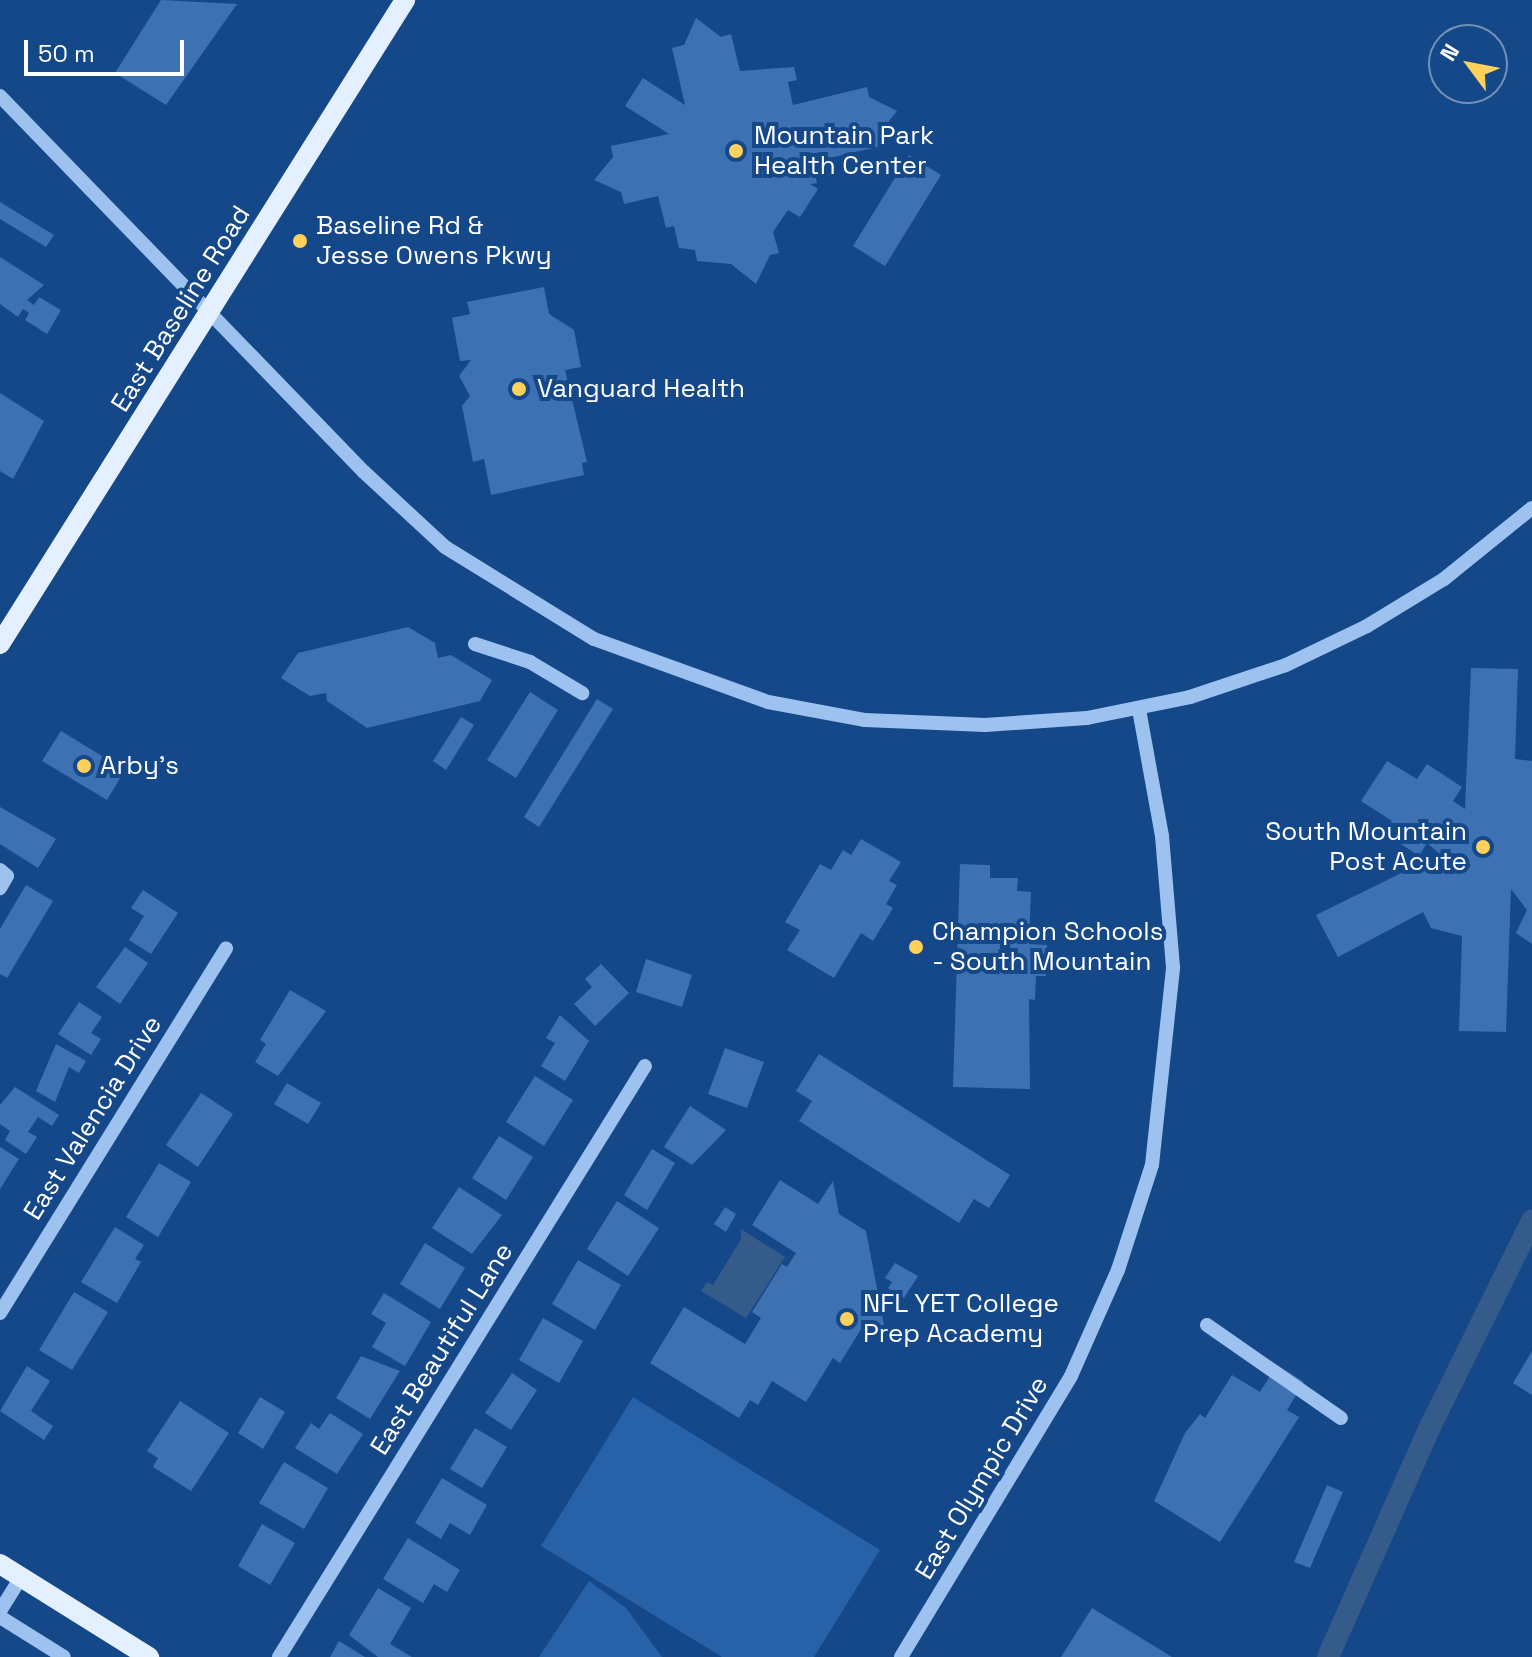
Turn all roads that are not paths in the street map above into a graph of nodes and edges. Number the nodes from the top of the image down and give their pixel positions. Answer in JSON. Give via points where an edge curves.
{"nodes":[{"id":1,"x":405,"y":0,"type":"edge"},
{"id":2,"x":0,"y":96,"type":"edge"},
{"id":3,"x":210,"y":314,"type":"junction"},
{"id":4,"x":1532,"y":508,"type":"edge"},
{"id":5,"x":0,"y":644,"type":"edge"},
{"id":6,"x":475,"y":644,"type":"dead end"},
{"id":7,"x":582,"y":693,"type":"dead end"},
{"id":8,"x":1139,"y":709,"type":"junction"},
{"id":9,"x":0,"y":870,"type":"edge"},
{"id":10,"x":0,"y":888,"type":"edge"},
{"id":11,"x":226,"y":948,"type":"dead end"},
{"id":12,"x":645,"y":1066,"type":"dead end"},
{"id":13,"x":0,"y":1313,"type":"edge"},
{"id":14,"x":1207,"y":1325,"type":"dead end"},
{"id":15,"x":1341,"y":1418,"type":"dead end"},
{"id":16,"x":0,"y":1564,"type":"edge"},
{"id":17,"x":21,"y":1577,"type":"junction"},
{"id":18,"x":0,"y":1611,"type":"edge"},
{"id":19,"x":0,"y":1617,"type":"edge"},
{"id":20,"x":64,"y":1657,"type":"edge"},
{"id":21,"x":149,"y":1657,"type":"edge"},
{"id":22,"x":279,"y":1657,"type":"edge"},
{"id":23,"x":901,"y":1657,"type":"edge"}],
"edges":[{"from":1,"to":3,"type":"main road","name":"East Baseline Road"},
{"from":2,"to":3,"type":"street"},
{"from":3,"to":5,"type":"main road","name":"East Baseline Road"},
{"from":3,"to":8,"type":"street","via":[[445,547],[538,610],[619,650],[768,702],[865,720],[1020,725]]},
{"from":4,"to":8,"type":"street","via":[[1444,579],[1342,639],[1241,683]]},
{"from":6,"to":7,"type":"street","via":[[530,662]]},
{"from":8,"to":23,"type":"street","name":"East Olympic Drive","via":[[1164,851],[1173,967],[1152,1165],[1118,1270],[1071,1376]]},
{"from":9,"to":10,"type":"street","via":[[7,876]]},
{"from":11,"to":13,"type":"street","name":"East Valencia Drive"},
{"from":12,"to":22,"type":"street","name":"East Beautiful Lane"},
{"from":14,"to":15,"type":"street"},
{"from":16,"to":17,"type":"main road"},
{"from":17,"to":18,"type":"street"},
{"from":17,"to":21,"type":"main road"},
{"from":19,"to":20,"type":"street"}]}
